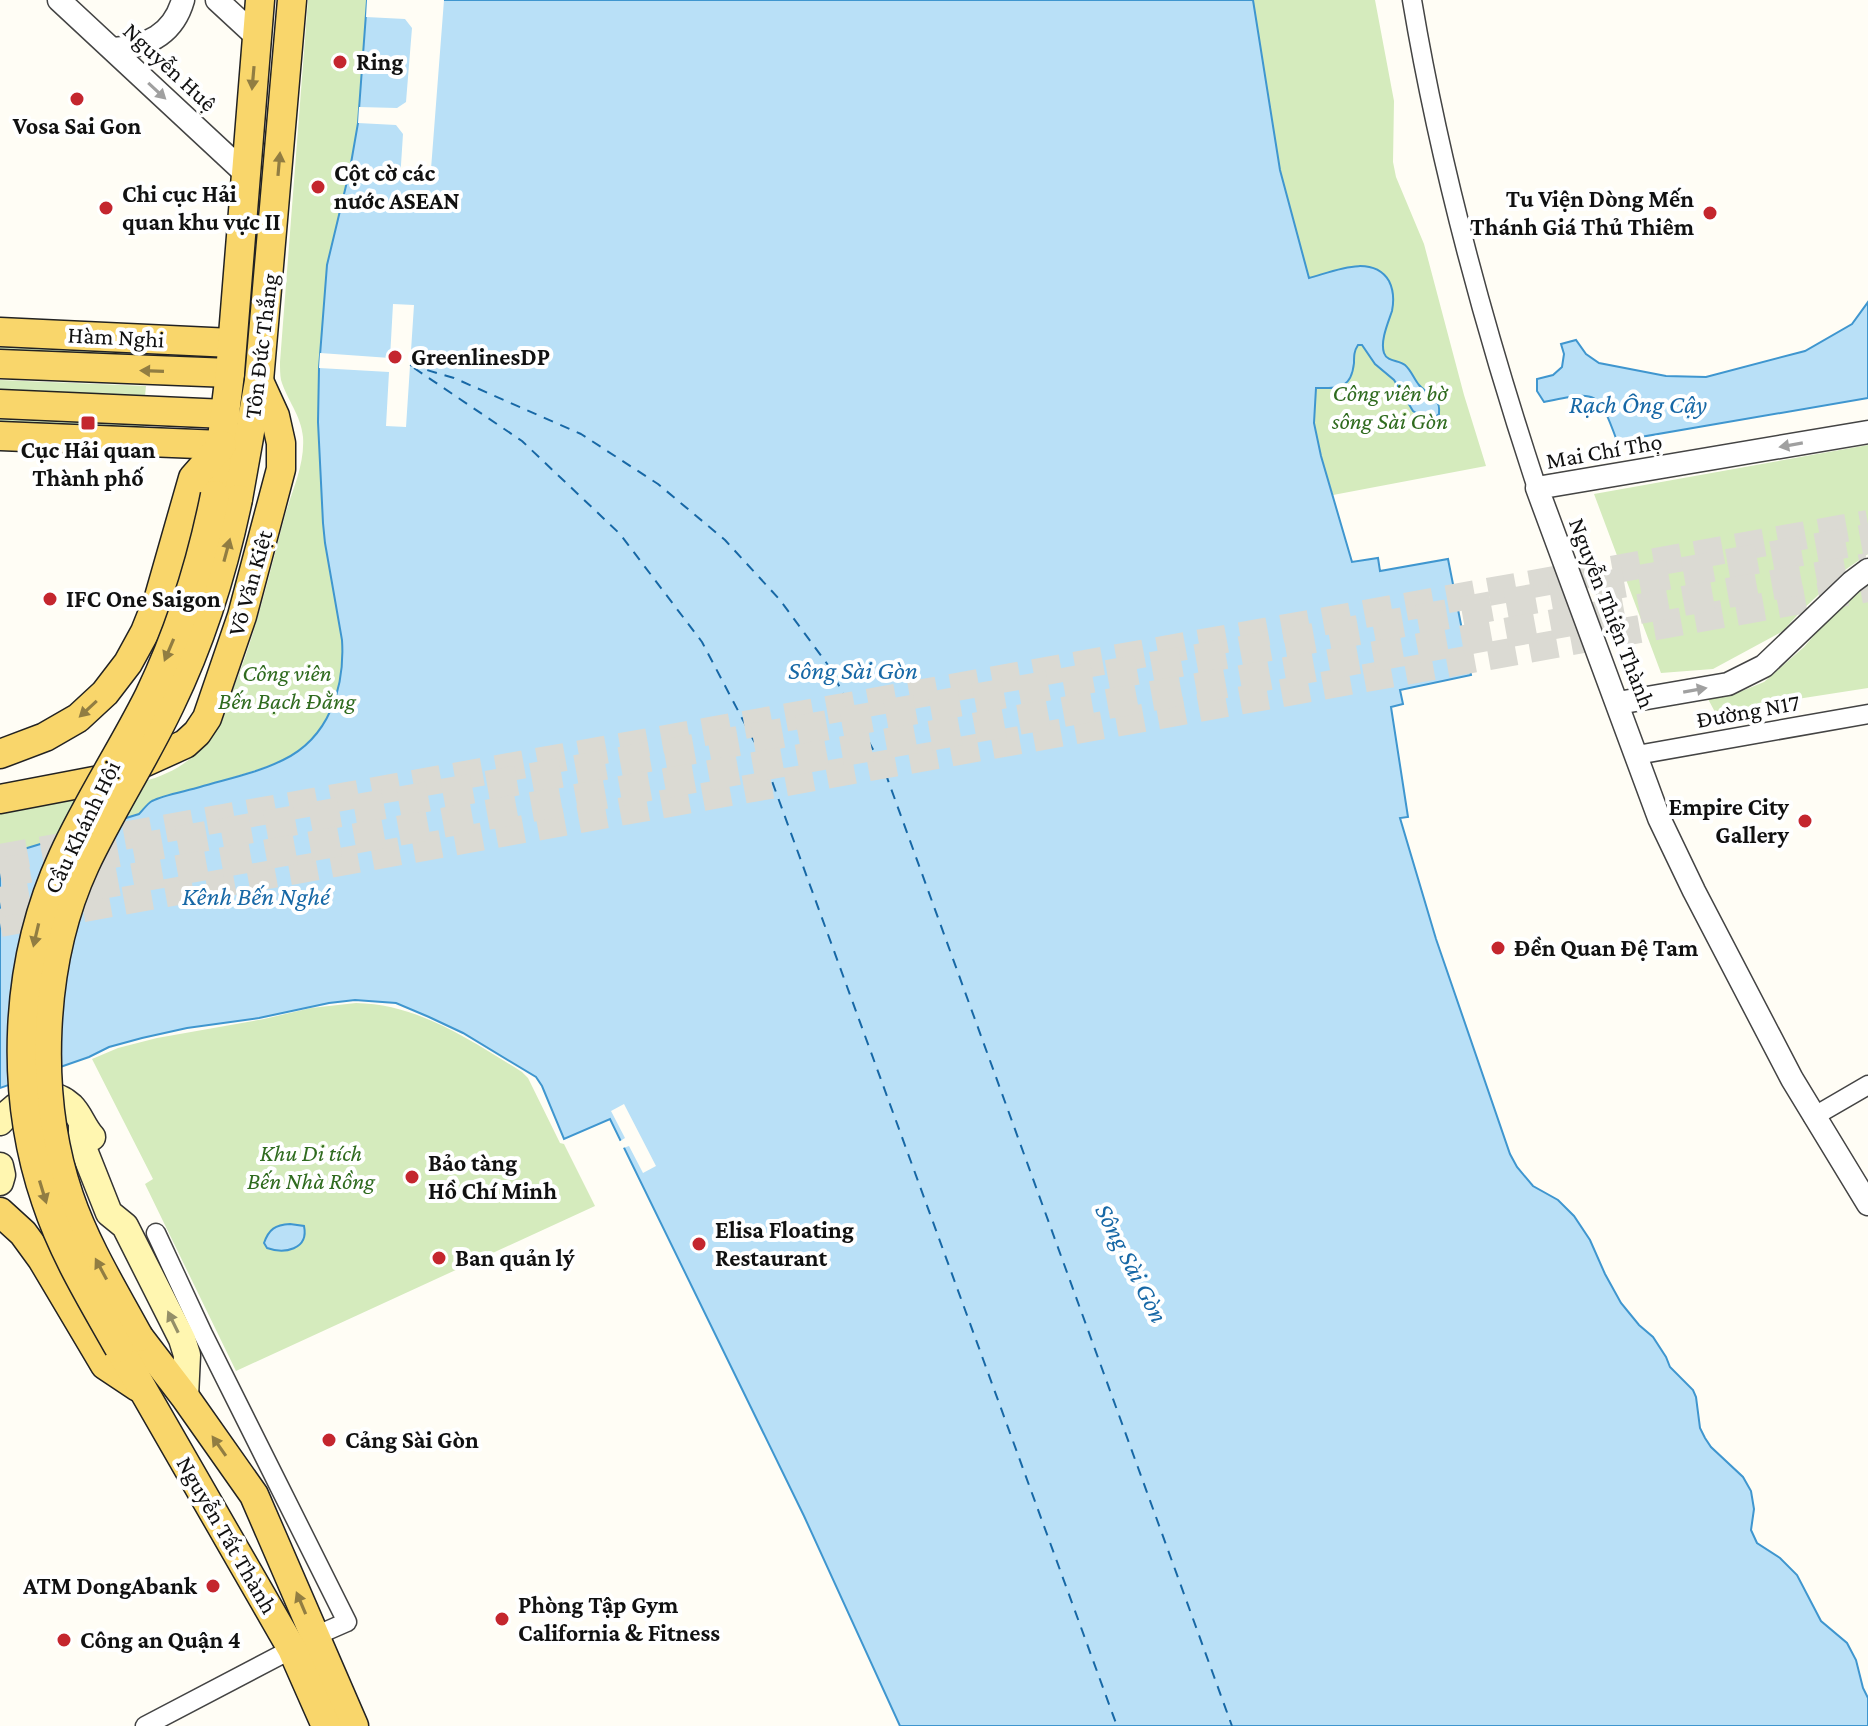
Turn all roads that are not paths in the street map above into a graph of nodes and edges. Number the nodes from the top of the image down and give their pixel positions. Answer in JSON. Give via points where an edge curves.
{"nodes":[{"id":1,"x":59,"y":0,"type":"edge"},
{"id":2,"x":183,"y":0,"type":"edge"},
{"id":3,"x":217,"y":0,"type":"edge"},
{"id":4,"x":260,"y":0,"type":"edge"},
{"id":5,"x":292,"y":0,"type":"edge"},
{"id":6,"x":1412,"y":0,"type":"edge"},
{"id":7,"x":257,"y":37,"type":"junction"},
{"id":8,"x":113,"y":49,"type":"junction"},
{"id":9,"x":245,"y":173,"type":"junction"},
{"id":10,"x":0,"y":332,"type":"edge"},
{"id":11,"x":232,"y":343,"type":"junction"},
{"id":12,"x":0,"y":364,"type":"edge"},
{"id":13,"x":230,"y":373,"type":"junction"},
{"id":14,"x":259,"y":381,"type":"junction"},
{"id":15,"x":0,"y":404,"type":"edge"},
{"id":16,"x":226,"y":414,"type":"junction"},
{"id":17,"x":1868,"y":432,"type":"edge"},
{"id":18,"x":0,"y":436,"type":"edge"},
{"id":19,"x":222,"y":445,"type":"junction"},
{"id":20,"x":1537,"y":488,"type":"junction"},
{"id":21,"x":227,"y":497,"type":"junction"},
{"id":22,"x":1868,"y":570,"type":"edge"},
{"id":23,"x":1618,"y":703,"type":"junction"},
{"id":24,"x":1868,"y":714,"type":"edge"},
{"id":25,"x":0,"y":754,"type":"edge"},
{"id":26,"x":1637,"y":755,"type":"junction"},
{"id":27,"x":0,"y":799,"type":"edge"},
{"id":28,"x":1868,"y":1085,"type":"edge"},
{"id":29,"x":1813,"y":1117,"type":"junction"},
{"id":30,"x":0,"y":1122,"type":"edge"},
{"id":31,"x":0,"y":1166,"type":"edge"},
{"id":32,"x":0,"y":1182,"type":"edge"},
{"id":33,"x":1868,"y":1204,"type":"edge"},
{"id":34,"x":0,"y":1212,"type":"edge"},
{"id":35,"x":139,"y":1234,"type":"junction"},
{"id":36,"x":129,"y":1342,"type":"junction"},
{"id":37,"x":143,"y":1390,"type":"junction"},
{"id":38,"x":185,"y":1397,"type":"junction"},
{"id":39,"x":301,"y":1528,"type":"junction"},
{"id":40,"x":273,"y":1539,"type":"junction"},
{"id":41,"x":304,"y":1643,"type":"junction"},
{"id":42,"x":148,"y":1725,"type":"edge"},
{"id":43,"x":326,"y":1726,"type":"edge"},
{"id":44,"x":354,"y":1726,"type":"edge"}],
"edges":[{"from":1,"to":8,"type":"street","name":"Nguyễn Huệ"},
{"from":2,"to":8,"type":"street","via":[[177,17],[157,37]]},
{"from":3,"to":7,"type":"street"},
{"from":4,"to":7,"type":"main road","name":"Tôn Ðức Thắng"},
{"from":14,"to":5,"type":"main road","name":"Tôn Ðức Thắng","one_way":true},
{"from":6,"to":20,"type":"street","name":"Nguyễn Thiện Thành","via":[[1459,227]]},
{"from":7,"to":9,"type":"main road","name":"Tôn Ðức Thắng","one_way":true},
{"from":8,"to":9,"type":"street","name":"Nguyễn Huệ","one_way":true},
{"from":9,"to":11,"type":"main road","name":"Tôn Ðức Thắng"},
{"from":10,"to":11,"type":"main road","name":"Hàm Nghi"},
{"from":11,"to":13,"type":"main road","name":"Tôn Ðức Thắng"},
{"from":13,"to":12,"type":"main road","name":"Hàm Nghi","one_way":true},
{"from":13,"to":16,"type":"main road","name":"Tôn Ðức Thắng"},
{"from":14,"to":21,"type":"main road","name":"Tôn Ðức Thắng"},
{"from":14,"to":27,"type":"main road","name":"Võ Văn Kiệt","via":[[275,416],[281,469],[242,616],[207,718],[185,744],[110,778]]},
{"from":15,"to":16,"type":"main road"},
{"from":16,"to":19,"type":"main road","name":"Tôn Ðức Thắng"},
{"from":17,"to":20,"type":"street","name":"Mai Chí Thọ","one_way":true},
{"from":18,"to":19,"type":"main road"},
{"from":19,"to":21,"type":"main road","name":"Tôn Ðức Thắng"},
{"from":19,"to":25,"type":"main road","one_way":true,"via":[[193,478],[159,597],[128,663],[78,718]]},
{"from":20,"to":23,"type":"street","name":"Nguyễn Thiện Thành"},
{"from":21,"to":36,"type":"main road","name":"Cầu Khánh Hội","bridge":true,"via":[[169,650],[62,858],[40,920],[25,1005],[26,1113],[39,1178],[73,1265]]},
{"from":23,"to":22,"type":"street","one_way":true,"via":[[1728,684],[1764,666]]},
{"from":23,"to":26,"type":"street","name":"Nguyễn Thiện Thành"},
{"from":24,"to":26,"type":"street","name":"Đường N17"},
{"from":26,"to":29,"type":"street","name":"Nguyễn Thiện Thành","via":[[1659,818],[1694,891]]},
{"from":28,"to":29,"type":"street"},
{"from":29,"to":33,"type":"street","name":"Nguyễn Thiện Thành"},
{"from":30,"to":35,"type":"main road","via":[[18,1105],[40,1096],[51,1097],[76,1115],[95,1140]]},
{"from":31,"to":32,"type":"main road"},
{"from":34,"to":37,"type":"main road","via":[[42,1259],[105,1365]]},
{"from":38,"to":35,"type":"main road","one_way":true,"via":[[187,1355]]},
{"from":35,"to":39,"type":"street","via":[[203,1334]]},
{"from":36,"to":37,"type":"main road","name":"Nguyễn Tất Thành"},
{"from":36,"to":38,"type":"main road","name":"Nguyễn Tất Thành"},
{"from":37,"to":41,"type":"main road","name":"Nguyễn Tất Thành"},
{"from":40,"to":38,"type":"main road","name":"Nguyễn Tất Thành","one_way":true,"via":[[254,1495]]},
{"from":39,"to":40,"type":"street"},
{"from":39,"to":41,"type":"street","via":[[347,1622]]},
{"from":41,"to":40,"type":"main road","name":"Nguyễn Tất Thành","one_way":true},
{"from":41,"to":42,"type":"street"},
{"from":41,"to":43,"type":"main road","name":"Nguyễn Tất Thành"},
{"from":41,"to":44,"type":"main road","name":"Nguyễn Tất Thành"}]}
